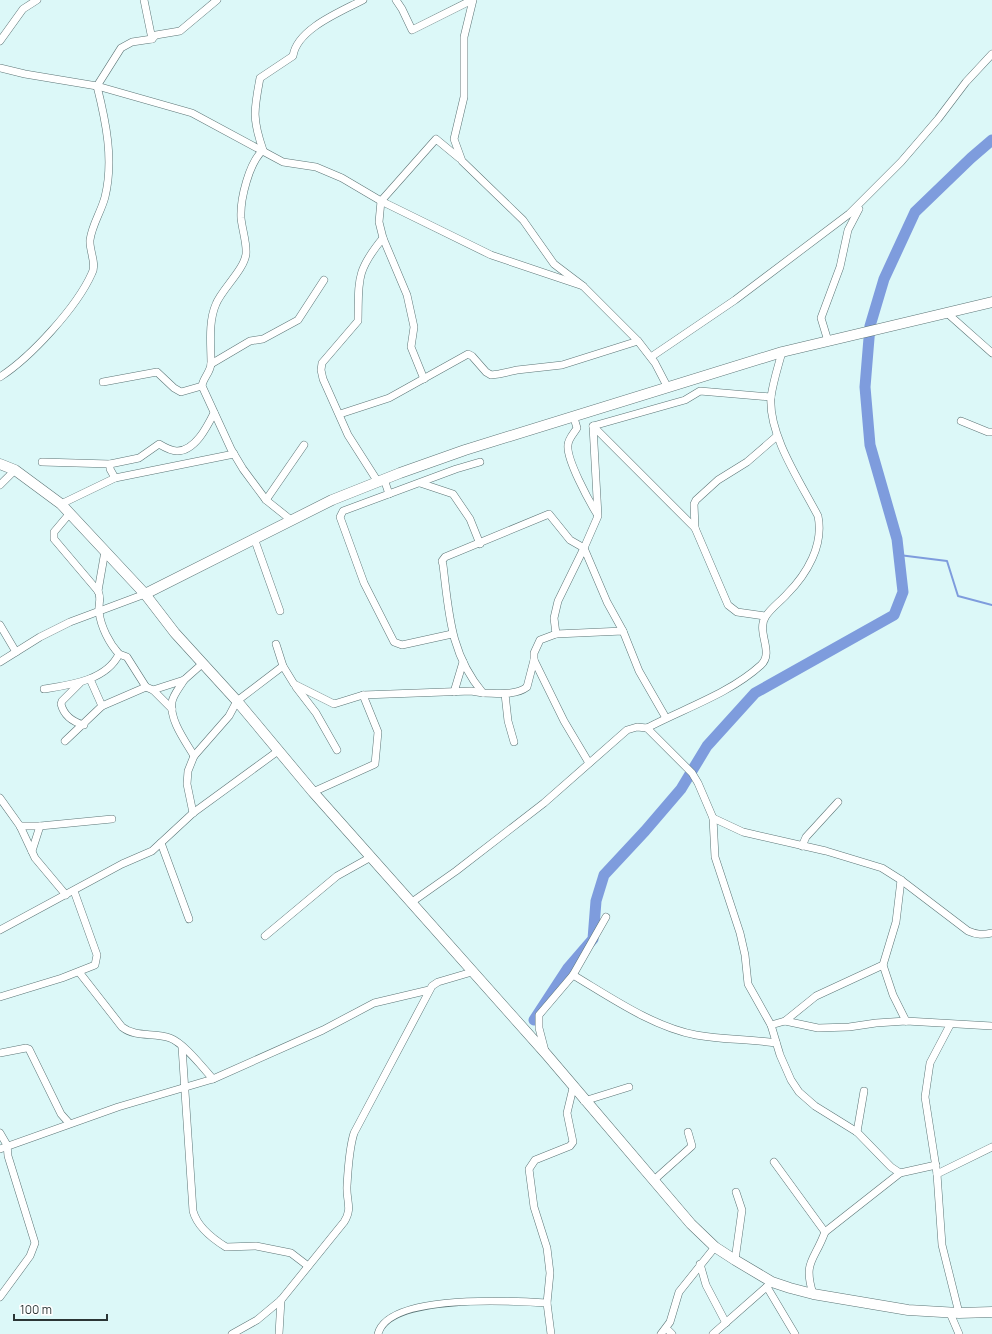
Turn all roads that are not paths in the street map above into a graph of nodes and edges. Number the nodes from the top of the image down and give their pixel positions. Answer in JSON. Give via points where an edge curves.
{"nodes":[{"id":1,"x":37,"y":0,"type":"edge"},
{"id":2,"x":144,"y":0,"type":"edge"},
{"id":3,"x":217,"y":0,"type":"edge"},
{"id":4,"x":363,"y":0,"type":"edge"},
{"id":5,"x":396,"y":0,"type":"edge"},
{"id":6,"x":473,"y":0,"type":"edge"},
{"id":7,"x":152,"y":39,"type":"junction"},
{"id":8,"x":0,"y":41,"type":"edge"},
{"id":9,"x":992,"y":54,"type":"edge"},
{"id":10,"x":0,"y":68,"type":"edge"},
{"id":11,"x":96,"y":86,"type":"junction"},
{"id":12,"x":263,"y":150,"type":"junction"},
{"id":13,"x":462,"y":161,"type":"junction"},
{"id":14,"x":869,"y":193,"type":"junction"},
{"id":15,"x":382,"y":201,"type":"junction"},
{"id":16,"x":382,"y":238,"type":"junction"},
{"id":17,"x":324,"y":280,"type":"dead end"},
{"id":18,"x":583,"y":286,"type":"junction"},
{"id":19,"x":992,"y":302,"type":"edge"},
{"id":20,"x":947,"y":312,"type":"junction"},
{"id":21,"x":638,"y":341,"type":"junction"},
{"id":22,"x":828,"y":341,"type":"junction"},
{"id":23,"x":782,"y":352,"type":"junction"},
{"id":24,"x":992,"y":353,"type":"edge"},
{"id":25,"x":651,"y":357,"type":"junction"},
{"id":26,"x":211,"y":364,"type":"junction"},
{"id":27,"x":0,"y":377,"type":"edge"},
{"id":28,"x":424,"y":379,"type":"junction"},
{"id":29,"x":104,"y":382,"type":"dead end"},
{"id":30,"x":202,"y":386,"type":"junction"},
{"id":31,"x":668,"y":388,"type":"junction"},
{"id":32,"x":772,"y":397,"type":"junction"},
{"id":33,"x":214,"y":414,"type":"junction"},
{"id":34,"x":340,"y":414,"type":"junction"},
{"id":35,"x":574,"y":418,"type":"junction"},
{"id":36,"x":961,"y":421,"type":"dead end"},
{"id":37,"x":593,"y":426,"type":"junction"},
{"id":38,"x":992,"y":432,"type":"edge"},
{"id":39,"x":777,"y":436,"type":"junction"},
{"id":40,"x":304,"y":445,"type":"dead end"},
{"id":41,"x":234,"y":454,"type":"junction"},
{"id":42,"x":42,"y":462,"type":"dead end"},
{"id":43,"x":480,"y":462,"type":"dead end"},
{"id":44,"x":0,"y":464,"type":"edge"},
{"id":45,"x":110,"y":464,"type":"junction"},
{"id":46,"x":15,"y":470,"type":"junction"},
{"id":47,"x":115,"y":478,"type":"junction"},
{"id":48,"x":381,"y":480,"type":"junction"},
{"id":49,"x":420,"y":482,"type":"junction"},
{"id":50,"x":0,"y":485,"type":"edge"},
{"id":51,"x":389,"y":494,"type":"junction"},
{"id":52,"x":266,"y":500,"type":"junction"},
{"id":53,"x":61,"y":504,"type":"junction"},
{"id":54,"x":70,"y":513,"type":"junction"},
{"id":55,"x":598,"y":516,"type":"junction"},
{"id":56,"x":291,"y":520,"type":"junction"},
{"id":57,"x":695,"y":528,"type":"junction"},
{"id":58,"x":254,"y":538,"type":"junction"},
{"id":59,"x":480,"y":544,"type":"junction"},
{"id":60,"x":584,"y":548,"type":"junction"},
{"id":61,"x":105,"y":551,"type":"junction"},
{"id":62,"x":98,"y":591,"type":"junction"},
{"id":63,"x":146,"y":594,"type":"junction"},
{"id":64,"x":99,"y":611,"type":"junction"},
{"id":65,"x":280,"y":611,"type":"dead end"},
{"id":66,"x":765,"y":616,"type":"junction"},
{"id":67,"x":0,"y":625,"type":"edge"},
{"id":68,"x":623,"y":631,"type":"junction"},
{"id":69,"x":452,"y":634,"type":"junction"},
{"id":70,"x":556,"y":634,"type":"junction"},
{"id":71,"x":276,"y":644,"type":"dead end"},
{"id":72,"x":16,"y":652,"type":"junction"},
{"id":73,"x":118,"y":654,"type":"junction"},
{"id":74,"x":534,"y":660,"type":"junction"},
{"id":75,"x":0,"y":662,"type":"edge"},
{"id":76,"x":463,"y":662,"type":"junction"},
{"id":77,"x":202,"y":664,"type":"junction"},
{"id":78,"x":283,"y":666,"type":"junction"},
{"id":79,"x":90,"y":679,"type":"junction"},
{"id":80,"x":184,"y":680,"type":"junction"},
{"id":81,"x":80,"y":683,"type":"junction"},
{"id":82,"x":294,"y":684,"type":"junction"},
{"id":83,"x":146,"y":687,"type":"junction"},
{"id":84,"x":44,"y":689,"type":"dead end"},
{"id":85,"x":153,"y":690,"type":"junction"},
{"id":86,"x":454,"y":692,"type":"junction"},
{"id":87,"x":483,"y":693,"type":"junction"},
{"id":88,"x":363,"y":694,"type":"junction"},
{"id":89,"x":505,"y":694,"type":"junction"},
{"id":90,"x":237,"y":701,"type":"junction"},
{"id":91,"x":102,"y":706,"type":"junction"},
{"id":92,"x":172,"y":709,"type":"junction"},
{"id":93,"x":666,"y":718,"type":"junction"},
{"id":94,"x":84,"y":725,"type":"junction"},
{"id":95,"x":647,"y":728,"type":"junction"},
{"id":96,"x":65,"y":740,"type":"dead end"},
{"id":97,"x":514,"y":742,"type":"dead end"},
{"id":98,"x":337,"y":750,"type":"dead end"},
{"id":99,"x":278,"y":751,"type":"junction"},
{"id":100,"x":194,"y":756,"type":"junction"},
{"id":101,"x":589,"y":763,"type":"junction"},
{"id":102,"x":314,"y":792,"type":"junction"},
{"id":103,"x":0,"y":798,"type":"edge"},
{"id":104,"x":838,"y":802,"type":"dead end"},
{"id":105,"x":194,"y":813,"type":"junction"},
{"id":106,"x":713,"y":818,"type":"junction"},
{"id":107,"x":112,"y":819,"type":"dead end"},
{"id":108,"x":20,"y":826,"type":"junction"},
{"id":109,"x":40,"y":826,"type":"junction"},
{"id":110,"x":161,"y":843,"type":"junction"},
{"id":111,"x":802,"y":846,"type":"junction"},
{"id":112,"x":32,"y":852,"type":"junction"},
{"id":113,"x":371,"y":857,"type":"junction"},
{"id":114,"x":901,"y":880,"type":"junction"},
{"id":115,"x":74,"y":891,"type":"junction"},
{"id":116,"x":66,"y":895,"type":"junction"},
{"id":117,"x":412,"y":902,"type":"junction"},
{"id":118,"x":606,"y":917,"type":"dead end"},
{"id":119,"x":189,"y":919,"type":"dead end"},
{"id":120,"x":0,"y":930,"type":"edge"},
{"id":121,"x":992,"y":933,"type":"edge"},
{"id":122,"x":265,"y":936,"type":"dead end"},
{"id":123,"x":883,"y":965,"type":"junction"},
{"id":124,"x":79,"y":972,"type":"junction"},
{"id":125,"x":472,"y":972,"type":"junction"},
{"id":126,"x":573,"y":975,"type":"junction"},
{"id":127,"x":429,"y":990,"type":"junction"},
{"id":128,"x":0,"y":997,"type":"edge"},
{"id":129,"x":785,"y":1021,"type":"junction"},
{"id":130,"x":906,"y":1021,"type":"junction"},
{"id":131,"x":771,"y":1025,"type":"junction"},
{"id":132,"x":950,"y":1025,"type":"junction"},
{"id":133,"x":992,"y":1026,"type":"edge"},
{"id":134,"x":776,"y":1043,"type":"junction"},
{"id":135,"x":182,"y":1048,"type":"junction"},
{"id":136,"x":0,"y":1053,"type":"edge"},
{"id":137,"x":547,"y":1055,"type":"junction"},
{"id":138,"x":213,"y":1079,"type":"junction"},
{"id":139,"x":628,"y":1087,"type":"dead end"},
{"id":140,"x":185,"y":1088,"type":"junction"},
{"id":141,"x":573,"y":1088,"type":"junction"},
{"id":142,"x":864,"y":1091,"type":"dead end"},
{"id":143,"x":584,"y":1101,"type":"junction"},
{"id":144,"x":69,"y":1123,"type":"junction"},
{"id":145,"x":688,"y":1132,"type":"dead end"},
{"id":146,"x":857,"y":1132,"type":"junction"},
{"id":147,"x":0,"y":1133,"type":"edge"},
{"id":148,"x":8,"y":1145,"type":"junction"},
{"id":149,"x":992,"y":1147,"type":"edge"},
{"id":150,"x":0,"y":1149,"type":"edge"},
{"id":151,"x":774,"y":1162,"type":"dead end"},
{"id":152,"x":936,"y":1165,"type":"junction"},
{"id":153,"x":900,"y":1173,"type":"junction"},
{"id":154,"x":937,"y":1174,"type":"junction"},
{"id":155,"x":654,"y":1180,"type":"junction"},
{"id":156,"x":736,"y":1192,"type":"dead end"},
{"id":157,"x":824,"y":1232,"type":"junction"},
{"id":158,"x":715,"y":1247,"type":"junction"},
{"id":159,"x":735,"y":1260,"type":"junction"},
{"id":160,"x":700,"y":1264,"type":"junction"},
{"id":161,"x":308,"y":1266,"type":"junction"},
{"id":162,"x":770,"y":1284,"type":"junction"},
{"id":163,"x":813,"y":1294,"type":"junction"},
{"id":164,"x":0,"y":1297,"type":"edge"},
{"id":165,"x":281,"y":1300,"type":"junction"},
{"id":166,"x":547,"y":1304,"type":"junction"},
{"id":167,"x":992,"y":1312,"type":"edge"},
{"id":168,"x":954,"y":1313,"type":"junction"},
{"id":169,"x":670,"y":1322,"type":"junction"},
{"id":170,"x":726,"y":1323,"type":"junction"},
{"id":171,"x":670,"y":1333,"type":"edge"},
{"id":172,"x":232,"y":1334,"type":"edge"},
{"id":173,"x":279,"y":1334,"type":"edge"},
{"id":174,"x":378,"y":1334,"type":"edge"},
{"id":175,"x":551,"y":1334,"type":"edge"},
{"id":176,"x":661,"y":1334,"type":"edge"},
{"id":177,"x":713,"y":1334,"type":"edge"},
{"id":178,"x":795,"y":1334,"type":"edge"},
{"id":179,"x":959,"y":1334,"type":"edge"}],
"edges":[{"from":1,"to":8,"type":"street","via":[[23,9]]},
{"from":2,"to":7,"type":"street"},
{"from":3,"to":7,"type":"street","via":[[180,30],[156,35]]},
{"from":4,"to":12,"type":"street","via":[[310,30],[294,47],[293,56],[260,78],[254,114]]},
{"from":5,"to":6,"type":"street","via":[[412,30]]},
{"from":6,"to":13,"type":"street","via":[[464,37],[464,96],[454,139]]},
{"from":7,"to":11,"type":"street","via":[[132,42],[121,48]]},
{"from":9,"to":14,"type":"street","via":[[915,146]]},
{"from":10,"to":11,"type":"street"},
{"from":11,"to":12,"type":"street","via":[[192,113]]},
{"from":11,"to":27,"type":"street","via":[[107,126],[108,147],[104,198],[94,222],[90,241],[93,272],[67,312],[41,341]]},
{"from":12,"to":15,"type":"street","via":[[283,162],[316,168],[342,178]]},
{"from":12,"to":26,"type":"street","via":[[256,156],[243,196],[241,217],[246,255],[213,312]]},
{"from":13,"to":15,"type":"street","via":[[436,139]]},
{"from":13,"to":18,"type":"street","via":[[523,220],[554,264]]},
{"from":14,"to":22,"type":"street","via":[[851,222],[840,266],[821,318]]},
{"from":14,"to":25,"type":"street","via":[[829,231],[785,261],[736,300]]},
{"from":15,"to":16,"type":"street","via":[[379,222]]},
{"from":15,"to":18,"type":"street","via":[[491,255]]},
{"from":16,"to":28,"type":"street","via":[[407,295],[414,328],[411,347]]},
{"from":16,"to":34,"type":"street","via":[[361,273],[358,322],[322,363],[323,378]]},
{"from":17,"to":26,"type":"street","via":[[298,320],[263,339],[250,341]]},
{"from":18,"to":21,"type":"street"},
{"from":19,"to":20,"type":"street"},
{"from":20,"to":22,"type":"street"},
{"from":20,"to":24,"type":"street"},
{"from":21,"to":25,"type":"street"},
{"from":21,"to":28,"type":"street","via":[[569,363],[491,375],[468,354]]},
{"from":22,"to":23,"type":"street"},
{"from":23,"to":31,"type":"street"},
{"from":23,"to":32,"type":"street"},
{"from":25,"to":31,"type":"street"},
{"from":26,"to":30,"type":"street","via":[[202,380]]},
{"from":28,"to":34,"type":"street","via":[[390,398]]},
{"from":29,"to":30,"type":"street","via":[[158,372],[181,392]]},
{"from":30,"to":33,"type":"street"},
{"from":31,"to":35,"type":"street"},
{"from":32,"to":37,"type":"street","via":[[700,391],[685,400]]},
{"from":32,"to":39,"type":"street","via":[[772,413]]},
{"from":33,"to":41,"type":"street"},
{"from":33,"to":45,"type":"street","via":[[205,431],[185,450],[176,451],[159,444],[139,458]]},
{"from":34,"to":48,"type":"street","via":[[348,435]]},
{"from":35,"to":48,"type":"street","via":[[465,450]]},
{"from":35,"to":55,"type":"street","via":[[577,428],[568,442],[568,451]]},
{"from":36,"to":38,"type":"street"},
{"from":37,"to":55,"type":"street"},
{"from":37,"to":57,"type":"street"},
{"from":39,"to":57,"type":"street","via":[[748,462],[718,480],[696,500]]},
{"from":39,"to":66,"type":"street","via":[[818,516],[821,528],[819,542],[806,569],[795,586]]},
{"from":40,"to":52,"type":"street"},
{"from":41,"to":47,"type":"street"},
{"from":41,"to":52,"type":"street"},
{"from":42,"to":45,"type":"street"},
{"from":43,"to":49,"type":"street"},
{"from":44,"to":46,"type":"street"},
{"from":45,"to":47,"type":"street"},
{"from":46,"to":50,"type":"street"},
{"from":46,"to":53,"type":"street"},
{"from":47,"to":53,"type":"street"},
{"from":48,"to":51,"type":"street"},
{"from":48,"to":56,"type":"street"},
{"from":49,"to":51,"type":"street"},
{"from":49,"to":59,"type":"street","via":[[453,494],[470,519]]},
{"from":51,"to":69,"type":"street","via":[[343,511],[340,517],[364,583],[397,644]]},
{"from":52,"to":56,"type":"street"},
{"from":53,"to":54,"type":"street"},
{"from":54,"to":61,"type":"street"},
{"from":54,"to":62,"type":"street","via":[[54,532],[54,539]]},
{"from":55,"to":60,"type":"street"},
{"from":56,"to":58,"type":"street"},
{"from":57,"to":66,"type":"street","via":[[728,605],[737,612]]},
{"from":58,"to":63,"type":"street"},
{"from":58,"to":65,"type":"street"},
{"from":59,"to":60,"type":"street","via":[[549,514],[570,540]]},
{"from":59,"to":69,"type":"street","via":[[442,561]]},
{"from":60,"to":68,"type":"street","via":[[607,602]]},
{"from":60,"to":70,"type":"street","via":[[558,601],[554,618]]},
{"from":61,"to":62,"type":"street"},
{"from":61,"to":63,"type":"street"},
{"from":62,"to":64,"type":"street"},
{"from":63,"to":64,"type":"street"},
{"from":63,"to":77,"type":"street"},
{"from":64,"to":72,"type":"street","via":[[70,622]]},
{"from":64,"to":73,"type":"street","via":[[109,642]]},
{"from":66,"to":93,"type":"street","via":[[762,635],[766,654],[762,664],[723,691]]},
{"from":67,"to":72,"type":"street"},
{"from":68,"to":70,"type":"street"},
{"from":68,"to":93,"type":"street","via":[[639,671]]},
{"from":69,"to":76,"type":"street"},
{"from":70,"to":74,"type":"street","via":[[540,640],[534,653]]},
{"from":71,"to":78,"type":"street"},
{"from":72,"to":75,"type":"street"},
{"from":73,"to":79,"type":"street","via":[[110,665]]},
{"from":73,"to":83,"type":"street","via":[[127,657]]},
{"from":74,"to":89,"type":"street","via":[[527,687]]},
{"from":74,"to":101,"type":"street","via":[[564,721]]},
{"from":76,"to":86,"type":"street"},
{"from":76,"to":87,"type":"street"},
{"from":77,"to":80,"type":"street"},
{"from":77,"to":90,"type":"street"},
{"from":78,"to":82,"type":"street"},
{"from":78,"to":90,"type":"street"},
{"from":79,"to":81,"type":"street"},
{"from":79,"to":91,"type":"street"},
{"from":80,"to":85,"type":"street"},
{"from":80,"to":92,"type":"street","via":[[172,701]]},
{"from":81,"to":84,"type":"street"},
{"from":81,"to":94,"type":"street","via":[[61,704],[67,716],[74,722]]},
{"from":82,"to":88,"type":"street","via":[[334,704]]},
{"from":82,"to":98,"type":"street","via":[[316,713]]},
{"from":83,"to":85,"type":"street"},
{"from":83,"to":91,"type":"street"},
{"from":85,"to":92,"type":"street"},
{"from":86,"to":87,"type":"street"},
{"from":86,"to":88,"type":"street"},
{"from":87,"to":89,"type":"street"},
{"from":88,"to":102,"type":"street","via":[[378,732],[375,764]]},
{"from":89,"to":97,"type":"street","via":[[508,721]]},
{"from":90,"to":99,"type":"street"},
{"from":90,"to":100,"type":"street","via":[[229,716]]},
{"from":91,"to":94,"type":"street"},
{"from":92,"to":100,"type":"street","via":[[177,728]]},
{"from":93,"to":95,"type":"street"},
{"from":94,"to":96,"type":"street"},
{"from":95,"to":101,"type":"street","via":[[627,730]]},
{"from":95,"to":106,"type":"street","via":[[698,782]]},
{"from":99,"to":102,"type":"street"},
{"from":99,"to":105,"type":"street"},
{"from":100,"to":105,"type":"street","via":[[188,771],[187,784]]},
{"from":101,"to":117,"type":"street","via":[[544,803]]},
{"from":102,"to":113,"type":"street"},
{"from":103,"to":108,"type":"street"},
{"from":104,"to":111,"type":"street","via":[[806,837]]},
{"from":105,"to":110,"type":"street"},
{"from":106,"to":111,"type":"street","via":[[743,832]]},
{"from":106,"to":131,"type":"street","via":[[715,857],[746,955],[748,984]]},
{"from":107,"to":109,"type":"street"},
{"from":108,"to":109,"type":"street"},
{"from":108,"to":112,"type":"street"},
{"from":109,"to":112,"type":"street"},
{"from":110,"to":115,"type":"street","via":[[152,851],[122,864]]},
{"from":110,"to":119,"type":"street"},
{"from":111,"to":114,"type":"street","via":[[882,868]]},
{"from":112,"to":116,"type":"street"},
{"from":113,"to":117,"type":"street"},
{"from":113,"to":122,"type":"street","via":[[337,876]]},
{"from":114,"to":121,"type":"street","via":[[968,931],[983,935]]},
{"from":114,"to":123,"type":"street","via":[[896,922]]},
{"from":115,"to":116,"type":"street"},
{"from":115,"to":124,"type":"street","via":[[97,956],[95,965]]},
{"from":116,"to":120,"type":"street"},
{"from":117,"to":125,"type":"street"},
{"from":118,"to":126,"type":"street"},
{"from":123,"to":129,"type":"street","via":[[816,996]]},
{"from":123,"to":130,"type":"street"},
{"from":124,"to":128,"type":"street"},
{"from":124,"to":135,"type":"street","via":[[127,1031],[166,1037]]},
{"from":125,"to":127,"type":"street","via":[[438,982]]},
{"from":125,"to":137,"type":"street"},
{"from":126,"to":134,"type":"street","via":[[626,1007],[695,1035]]},
{"from":126,"to":137,"type":"street","via":[[539,1015],[539,1028]]},
{"from":127,"to":138,"type":"street","via":[[374,1003],[316,1033]]},
{"from":127,"to":161,"type":"street","via":[[354,1133],[347,1186],[350,1211]]},
{"from":129,"to":130,"type":"street","via":[[818,1028]]},
{"from":129,"to":131,"type":"street"},
{"from":130,"to":132,"type":"street"},
{"from":131,"to":134,"type":"street"},
{"from":132,"to":133,"type":"street"},
{"from":132,"to":152,"type":"street","via":[[930,1063],[925,1097]]},
{"from":134,"to":146,"type":"street","via":[[798,1092]]},
{"from":135,"to":138,"type":"street"},
{"from":135,"to":140,"type":"street"},
{"from":136,"to":144,"type":"street","via":[[29,1049],[61,1114]]},
{"from":137,"to":141,"type":"street"},
{"from":138,"to":140,"type":"street"},
{"from":139,"to":143,"type":"street"},
{"from":140,"to":144,"type":"street"},
{"from":140,"to":161,"type":"street","via":[[195,1219],[226,1247],[256,1246],[291,1253]]},
{"from":141,"to":143,"type":"street"},
{"from":141,"to":166,"type":"street","via":[[567,1113],[573,1142],[570,1146],[535,1160],[529,1169],[534,1207],[547,1248],[550,1273]]},
{"from":142,"to":146,"type":"street"},
{"from":143,"to":155,"type":"street"},
{"from":144,"to":148,"type":"street"},
{"from":145,"to":155,"type":"street","via":[[692,1146]]},
{"from":146,"to":153,"type":"street"},
{"from":147,"to":148,"type":"street"},
{"from":148,"to":150,"type":"street"},
{"from":148,"to":164,"type":"street","via":[[8,1156],[35,1242],[30,1256]]},
{"from":149,"to":154,"type":"street"},
{"from":151,"to":157,"type":"street"},
{"from":152,"to":153,"type":"street"},
{"from":152,"to":154,"type":"street"},
{"from":153,"to":157,"type":"street"},
{"from":154,"to":168,"type":"street","via":[[944,1256]]},
{"from":155,"to":158,"type":"street","via":[[691,1224]]},
{"from":156,"to":159,"type":"street","via":[[742,1210]]},
{"from":157,"to":163,"type":"street","via":[[808,1271]]},
{"from":158,"to":159,"type":"street"},
{"from":158,"to":160,"type":"street"},
{"from":159,"to":162,"type":"street"},
{"from":160,"to":169,"type":"street","via":[[679,1292]]},
{"from":160,"to":170,"type":"street","via":[[706,1285]]},
{"from":161,"to":165,"type":"street"},
{"from":162,"to":163,"type":"street"},
{"from":162,"to":170,"type":"street"},
{"from":162,"to":178,"type":"street"},
{"from":163,"to":168,"type":"street","via":[[908,1310]]},
{"from":165,"to":172,"type":"street","via":[[257,1320]]},
{"from":165,"to":173,"type":"street"},
{"from":166,"to":174,"type":"street","via":[[500,1300],[424,1306],[384,1322]]},
{"from":166,"to":175,"type":"street"},
{"from":167,"to":168,"type":"street"},
{"from":168,"to":179,"type":"street"},
{"from":169,"to":171,"type":"street"},
{"from":169,"to":176,"type":"street"},
{"from":170,"to":177,"type":"street"}]}
